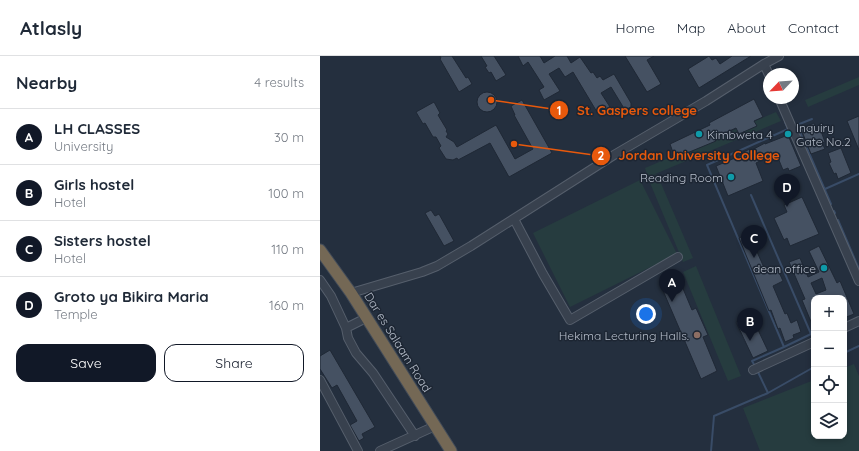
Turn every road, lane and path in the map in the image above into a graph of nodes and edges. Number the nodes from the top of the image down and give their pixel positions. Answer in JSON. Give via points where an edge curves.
{"nodes":[{"id":1,"x":779,"y":56,"type":"edge"},
{"id":2,"x":764,"y":64,"type":"junction"},
{"id":3,"x":766,"y":68,"type":"edge"},
{"id":4,"x":782,"y":104,"type":"edge"},
{"id":5,"x":514,"y":219,"type":"junction"},
{"id":6,"x":320,"y":250,"type":"edge"},
{"id":7,"x":678,"y":257,"type":"dead end"},
{"id":8,"x":320,"y":280,"type":"edge"},
{"id":9,"x":859,"y":281,"type":"edge"},
{"id":10,"x":352,"y":293,"type":"junction"},
{"id":11,"x":366,"y":318,"type":"junction"},
{"id":12,"x":859,"y":321,"type":"edge"},
{"id":13,"x":847,"y":327,"type":"edge"},
{"id":14,"x":346,"y":328,"type":"junction"},
{"id":15,"x":811,"y":343,"type":"edge"},
{"id":16,"x":753,"y":370,"type":"dead end"},
{"id":17,"x":320,"y":380,"type":"edge"},
{"id":18,"x":435,"y":426,"type":"junction"},
{"id":19,"x":415,"y":436,"type":"junction"},
{"id":20,"x":358,"y":451,"type":"edge"},
{"id":21,"x":380,"y":451,"type":"edge"},
{"id":22,"x":450,"y":451,"type":"edge"}],
"edges":[{"from":1,"to":2,"type":"street"},
{"from":2,"to":3,"type":"street"},
{"from":2,"to":5,"type":"street"},
{"from":4,"to":9,"type":"street"},
{"from":5,"to":7,"type":"street","via":[[570,320]]},
{"from":5,"to":10,"type":"street","via":[[422,272]]},
{"from":6,"to":10,"type":"highway","name":"Dar es Salaam Road"},
{"from":8,"to":14,"type":"street","via":[[331,296]]},
{"from":10,"to":11,"type":"highway","name":"Dar es Salaam Road"},
{"from":11,"to":14,"type":"street"},
{"from":11,"to":18,"type":"highway","name":"Dar es Salaam Road"},
{"from":12,"to":13,"type":"street"},
{"from":14,"to":19,"type":"street","via":[[356,353],[373,373]]},
{"from":15,"to":16,"type":"street"},
{"from":17,"to":20,"type":"street"},
{"from":18,"to":19,"type":"street"},
{"from":18,"to":22,"type":"highway","name":"Dar es Salaam Road"},
{"from":19,"to":21,"type":"street"}]}
